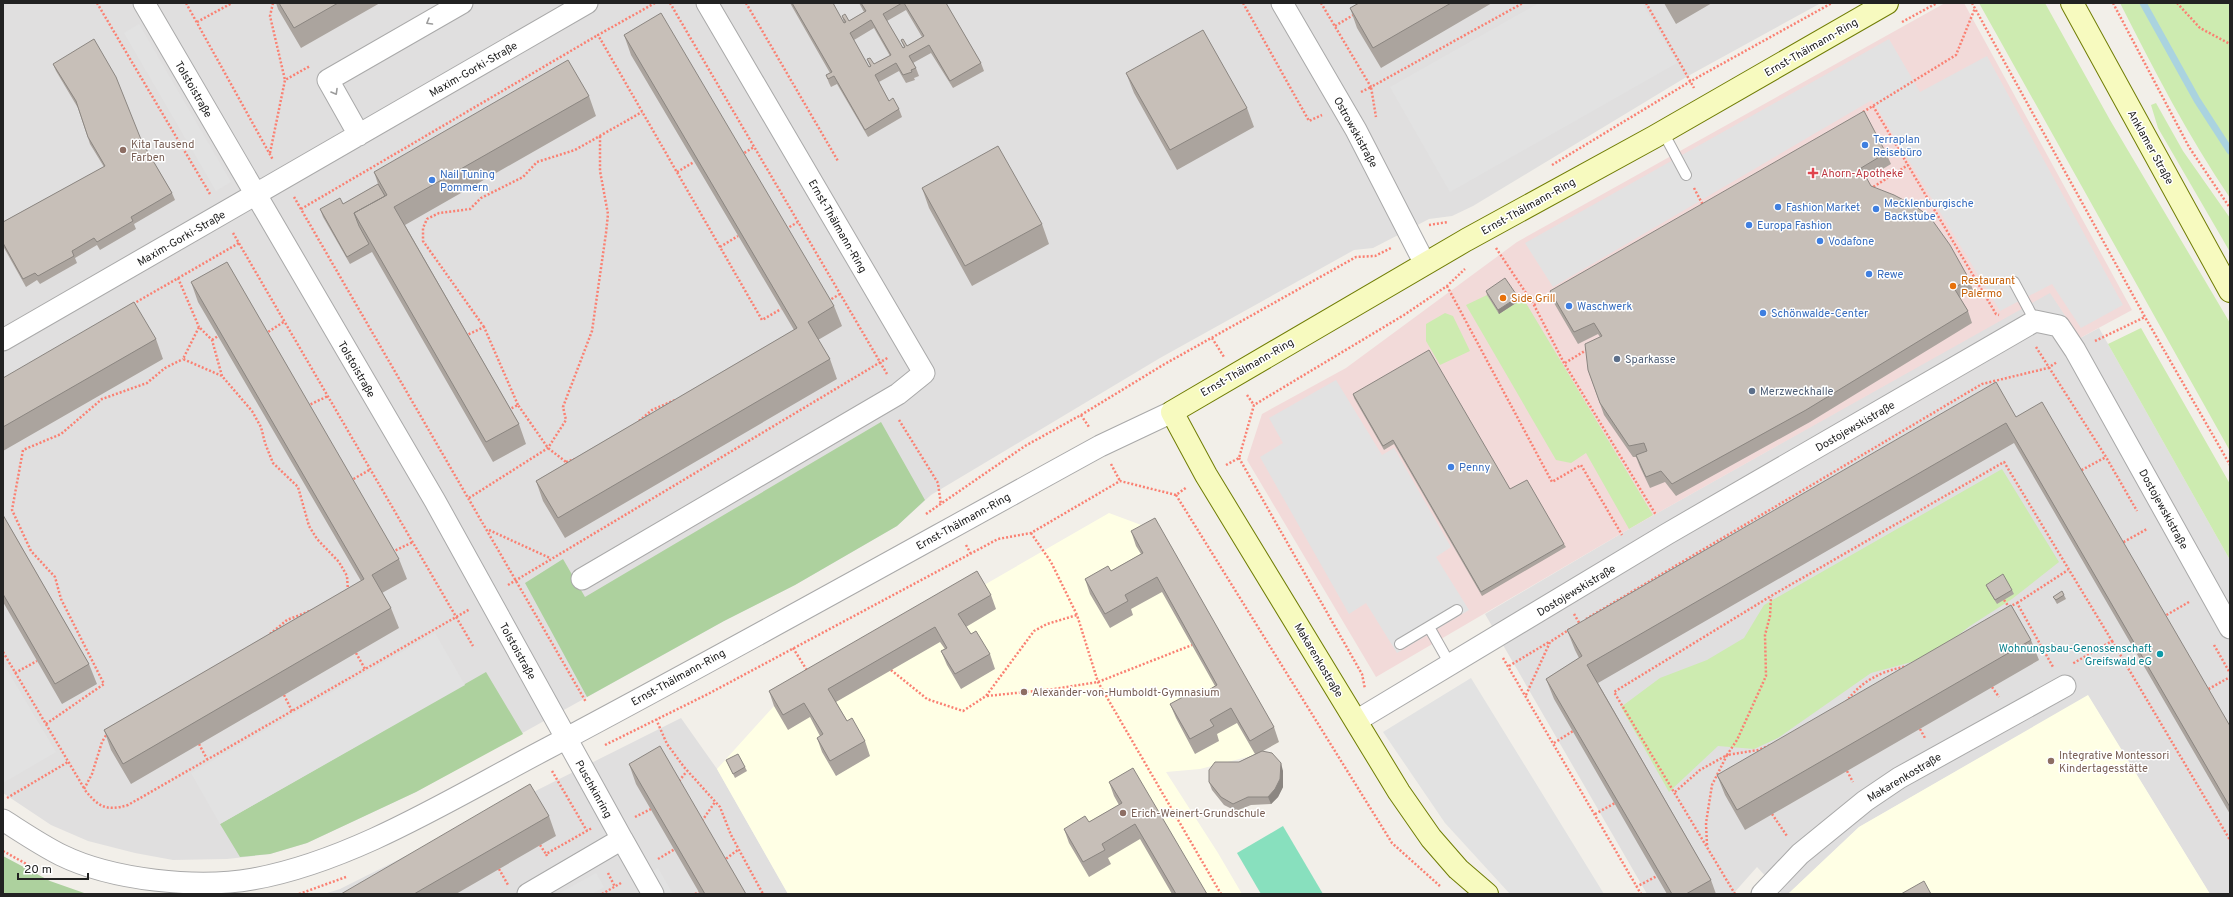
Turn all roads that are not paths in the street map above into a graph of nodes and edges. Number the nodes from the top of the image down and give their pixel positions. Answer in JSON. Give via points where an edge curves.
{"nodes":[{"id":1,"x":144,"y":3,"type":"edge"},
{"id":2,"x":462,"y":3,"type":"edge"},
{"id":3,"x":587,"y":3,"type":"edge"},
{"id":4,"x":707,"y":3,"type":"edge"},
{"id":5,"x":1282,"y":3,"type":"edge"},
{"id":6,"x":1887,"y":3,"type":"edge"},
{"id":7,"x":2072,"y":3,"type":"edge"},
{"id":8,"x":1663,"y":132,"type":"junction"},
{"id":9,"x":359,"y":135,"type":"junction"},
{"id":10,"x":1686,"y":175,"type":"road end"},
{"id":11,"x":256,"y":195,"type":"junction"},
{"id":12,"x":1425,"y":264,"type":"junction"},
{"id":13,"x":2014,"y":282,"type":"dead end"},
{"id":14,"x":2230,"y":291,"type":"edge"},
{"id":15,"x":2030,"y":324,"type":"junction"},
{"id":16,"x":3,"y":340,"type":"edge"},
{"id":17,"x":1172,"y":412,"type":"junction"},
{"id":18,"x":582,"y":579,"type":"dead end"},
{"id":19,"x":1457,"y":610,"type":"dead end"},
{"id":20,"x":1429,"y":627,"type":"junction"},
{"id":21,"x":2230,"y":628,"type":"edge"},
{"id":22,"x":1400,"y":644,"type":"dead end"},
{"id":23,"x":1451,"y":666,"type":"junction"},
{"id":24,"x":2061,"y":679,"type":"road end"},
{"id":25,"x":1363,"y":717,"type":"junction"},
{"id":26,"x":562,"y":730,"type":"junction"},
{"id":27,"x":7,"y":812,"type":"edge"},
{"id":28,"x":622,"y":839,"type":"junction"},
{"id":29,"x":519,"y":891,"type":"edge"},
{"id":30,"x":653,"y":894,"type":"edge"},
{"id":31,"x":1486,"y":894,"type":"edge"},
{"id":32,"x":1762,"y":894,"type":"edge"}],
"edges":[{"from":1,"to":11,"type":"street","name":"Tolstoistraße"},
{"from":2,"to":9,"type":"street","one_way":true,"via":[[328,80]]},
{"from":3,"to":9,"type":"street","name":"Maxim-Gorki-Straße"},
{"from":4,"to":18,"type":"street","name":"Ernst-Thälmann-Ring","via":[[924,372],[898,394]]},
{"from":5,"to":12,"type":"street","name":"Ostrowskistraße","via":[[1356,130]]},
{"from":6,"to":8,"type":"street","name":"Ernst-Thälmann-Ring"},
{"from":7,"to":14,"type":"street","name":"Anklamer Straße"},
{"from":8,"to":10,"type":"lane"},
{"from":8,"to":12,"type":"street","name":"Ernst-Thälmann-Ring"},
{"from":9,"to":11,"type":"street","name":"Maxim-Gorki-Straße"},
{"from":11,"to":16,"type":"street","name":"Maxim-Gorki-Straße"},
{"from":11,"to":26,"type":"street","name":"Tolstoistraße","via":[[435,501]]},
{"from":12,"to":17,"type":"street","name":"Ernst-Thälmann-Ring"},
{"from":13,"to":15,"type":"lane"},
{"from":15,"to":21,"type":"street","name":"Dostojewskistraße","via":[[2058,326],[2075,350]]},
{"from":15,"to":23,"type":"street","name":"Dostojewskistraße","via":[[1667,534]]},
{"from":17,"to":25,"type":"street","name":"Makarenkostraße","via":[[1206,475]]},
{"from":17,"to":26,"type":"street","name":"Ernst-Thälmann-Ring","via":[[1100,446]]},
{"from":19,"to":20,"type":"lane"},
{"from":20,"to":22,"type":"lane"},
{"from":20,"to":23,"type":"lane"},
{"from":23,"to":25,"type":"street","name":"Dostojewskistraße"},
{"from":24,"to":32,"type":"street","name":"Makarenkostraße","via":[[1870,797],[1800,854]]},
{"from":25,"to":31,"type":"street","name":"Makarenkostraße","via":[[1399,792],[1431,838],[1458,869]]},
{"from":26,"to":27,"type":"street","name":"Ernst-Thälmann-Ring","via":[[374,839],[309,865],[251,880],[157,881],[115,873],[62,856]]},
{"from":26,"to":28,"type":"street","name":"Puschkinring"},
{"from":28,"to":29,"type":"street","via":[[599,854]]},
{"from":28,"to":30,"type":"street","name":"Puschkinring"}]}
